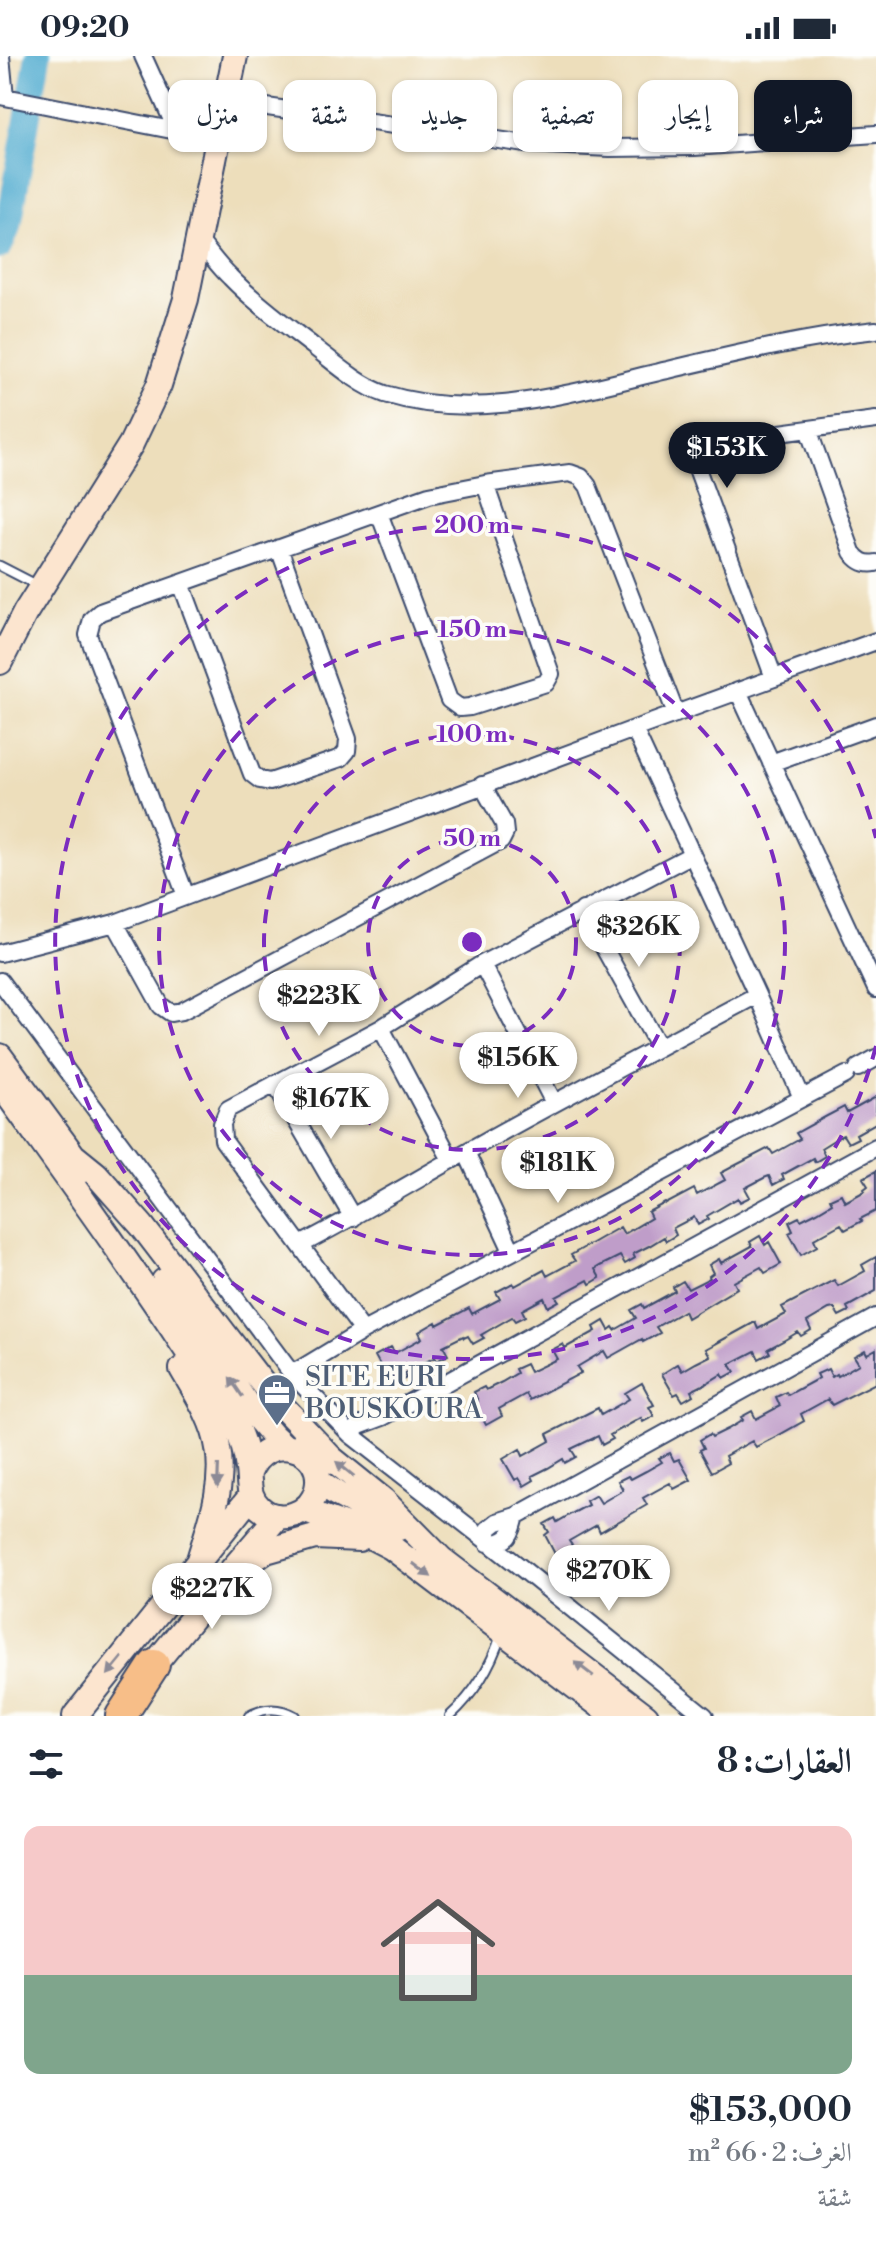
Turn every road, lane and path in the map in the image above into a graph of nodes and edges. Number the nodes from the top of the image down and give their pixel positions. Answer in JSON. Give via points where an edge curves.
{"nodes":[{"id":1,"x":1,"y":56,"type":"edge"},
{"id":2,"x":143,"y":56,"type":"edge"},
{"id":3,"x":235,"y":56,"type":"edge"},
{"id":4,"x":230,"y":80,"type":"edge"},
{"id":5,"x":9,"y":98,"type":"edge"},
{"id":6,"x":267,"y":107,"type":"edge"},
{"id":7,"x":168,"y":111,"type":"edge"},
{"id":8,"x":168,"y":129,"type":"edge"},
{"id":9,"x":876,"y":134,"type":"edge"},
{"id":10,"x":215,"y":152,"type":"edge"},
{"id":11,"x":198,"y":240,"type":"junction"},
{"id":12,"x":876,"y":330,"type":"edge"},
{"id":13,"x":876,"y":420,"type":"edge"},
{"id":14,"x":808,"y":429,"type":"junction"},
{"id":15,"x":485,"y":484,"type":"junction"},
{"id":16,"x":379,"y":513,"type":"junction"},
{"id":17,"x":279,"y":548,"type":"junction"},
{"id":18,"x":876,"y":563,"type":"edge"},
{"id":19,"x":0,"y":566,"type":"edge"},
{"id":20,"x":181,"y":583,"type":"junction"},
{"id":21,"x":41,"y":587,"type":"junction"},
{"id":22,"x":876,"y":641,"type":"edge"},
{"id":23,"x":0,"y":661,"type":"edge"},
{"id":24,"x":774,"y":678,"type":"junction"},
{"id":25,"x":738,"y":691,"type":"junction"},
{"id":26,"x":676,"y":714,"type":"junction"},
{"id":27,"x":876,"y":725,"type":"edge"},
{"id":28,"x":634,"y":729,"type":"junction"},
{"id":29,"x":771,"y":763,"type":"junction"},
{"id":30,"x":482,"y":785,"type":"junction"},
{"id":31,"x":691,"y":855,"type":"junction"},
{"id":32,"x":186,"y":896,"type":"junction"},
{"id":33,"x":583,"y":910,"type":"junction"},
{"id":34,"x":115,"y":923,"type":"junction"},
{"id":35,"x":0,"y":953,"type":"edge"},
{"id":36,"x":482,"y":964,"type":"junction"},
{"id":37,"x":0,"y":981,"type":"edge"},
{"id":38,"x":876,"y":989,"type":"edge"},
{"id":39,"x":757,"y":995,"type":"junction"},
{"id":40,"x":381,"y":1028,"type":"junction"},
{"id":41,"x":659,"y":1047,"type":"junction"},
{"id":42,"x":0,"y":1056,"type":"edge"},
{"id":43,"x":876,"y":1058,"type":"edge"},
{"id":44,"x":0,"y":1084,"type":"edge"},
{"id":45,"x":275,"y":1084,"type":"junction"},
{"id":46,"x":802,"y":1098,"type":"junction"},
{"id":47,"x":554,"y":1103,"type":"junction"},
{"id":48,"x":876,"y":1147,"type":"edge"},
{"id":49,"x":458,"y":1156,"type":"junction"},
{"id":50,"x":75,"y":1157,"type":"junction"},
{"id":51,"x":89,"y":1208,"type":"junction"},
{"id":52,"x":353,"y":1218,"type":"junction"},
{"id":53,"x":300,"y":1245,"type":"junction"},
{"id":54,"x":512,"y":1251,"type":"junction"},
{"id":55,"x":876,"y":1317,"type":"edge"},
{"id":56,"x":363,"y":1331,"type":"junction"},
{"id":57,"x":292,"y":1374,"type":"junction"},
{"id":58,"x":383,"y":1417,"type":"junction"},
{"id":59,"x":350,"y":1434,"type":"junction"},
{"id":60,"x":285,"y":1447,"type":"junction"},
{"id":61,"x":368,"y":1449,"type":"junction"},
{"id":62,"x":318,"y":1481,"type":"junction"},
{"id":63,"x":250,"y":1485,"type":"junction"},
{"id":64,"x":303,"y":1510,"type":"junction"},
{"id":65,"x":278,"y":1516,"type":"junction"},
{"id":66,"x":376,"y":1538,"type":"junction"},
{"id":67,"x":488,"y":1543,"type":"junction"},
{"id":68,"x":443,"y":1561,"type":"junction"},
{"id":69,"x":198,"y":1563,"type":"junction"},
{"id":70,"x":224,"y":1579,"type":"junction"},
{"id":71,"x":502,"y":1630,"type":"junction"},
{"id":72,"x":154,"y":1665,"type":"junction"},
{"id":73,"x":75,"y":1716,"type":"edge"},
{"id":74,"x":111,"y":1716,"type":"edge"},
{"id":75,"x":121,"y":1716,"type":"edge"},
{"id":76,"x":249,"y":1716,"type":"edge"},
{"id":77,"x":295,"y":1716,"type":"edge"},
{"id":78,"x":450,"y":1716,"type":"edge"},
{"id":79,"x":614,"y":1716,"type":"edge"},
{"id":80,"x":646,"y":1716,"type":"edge"},
{"id":81,"x":705,"y":1716,"type":"edge"}],
"edges":[{"from":1,"to":5,"type":"street"},
{"from":2,"to":7,"type":"street"},
{"from":3,"to":4,"type":"main road"},
{"from":5,"to":8,"type":"street"},
{"from":6,"to":9,"type":"street","via":[[568,146],[694,147]]},
{"from":10,"to":11,"type":"main road"},
{"from":11,"to":12,"type":"street","via":[[230,277],[341,368],[385,393],[428,402],[484,406],[539,401],[768,346]]},
{"from":11,"to":21,"type":"main road","via":[[182,313],[146,414]]},
{"from":13,"to":14,"type":"street"},
{"from":14,"to":18,"type":"street","via":[[852,552],[860,561]]},
{"from":14,"to":24,"type":"street","via":[[705,443],[695,458]]},
{"from":15,"to":16,"type":"street","via":[[429,495]]},
{"from":15,"to":16,"type":"street","via":[[551,674],[546,683],[470,707],[460,708],[449,700]]},
{"from":15,"to":26,"type":"street","via":[[570,473],[585,481]]},
{"from":16,"to":17,"type":"street"},
{"from":17,"to":20,"type":"street"},
{"from":17,"to":20,"type":"street","via":[[349,743],[345,755],[327,762],[270,782],[252,774]]},
{"from":19,"to":21,"type":"lane"},
{"from":20,"to":32,"type":"street","via":[[100,612],[88,635]]},
{"from":21,"to":23,"type":"main road"},
{"from":22,"to":24,"type":"street"},
{"from":24,"to":25,"type":"street"},
{"from":25,"to":26,"type":"street"},
{"from":25,"to":29,"type":"street"},
{"from":26,"to":28,"type":"street"},
{"from":27,"to":29,"type":"street"},
{"from":28,"to":30,"type":"street"},
{"from":28,"to":31,"type":"street"},
{"from":29,"to":38,"type":"street"},
{"from":30,"to":32,"type":"street"},
{"from":30,"to":34,"type":"street","via":[[504,824],[501,841],[182,1011],[171,1013],[161,1006]]},
{"from":31,"to":33,"type":"street"},
{"from":31,"to":39,"type":"street"},
{"from":32,"to":34,"type":"street"},
{"from":33,"to":36,"type":"street"},
{"from":33,"to":41,"type":"street"},
{"from":34,"to":35,"type":"street"},
{"from":36,"to":40,"type":"street"},
{"from":36,"to":47,"type":"street"},
{"from":37,"to":57,"type":"street"},
{"from":39,"to":41,"type":"street"},
{"from":39,"to":46,"type":"street"},
{"from":40,"to":45,"type":"street"},
{"from":40,"to":49,"type":"street"},
{"from":41,"to":47,"type":"street"},
{"from":42,"to":50,"type":"main road"},
{"from":43,"to":46,"type":"street"},
{"from":44,"to":51,"type":"main road"},
{"from":45,"to":52,"type":"street"},
{"from":45,"to":53,"type":"street","via":[[228,1109],[223,1140]]},
{"from":46,"to":54,"type":"street"},
{"from":47,"to":49,"type":"street"},
{"from":48,"to":58,"type":"street"},
{"from":49,"to":52,"type":"street"},
{"from":49,"to":54,"type":"street"},
{"from":60,"to":50,"type":"main road","one_way":true,"via":[[250,1409]]},
{"from":68,"to":50,"type":"main road","one_way":true,"via":[[383,1500],[331,1458],[269,1392],[142,1226]]},
{"from":51,"to":63,"type":"main road","via":[[234,1422]]},
{"from":51,"to":69,"type":"main road","one_way":true,"via":[[103,1249],[165,1337],[214,1430],[219,1481]]},
{"from":52,"to":53,"type":"street"},
{"from":53,"to":56,"type":"street"},
{"from":54,"to":56,"type":"street"},
{"from":55,"to":67,"type":"street","via":[[497,1522],[488,1529]]},
{"from":56,"to":57,"type":"street"},
{"from":57,"to":59,"type":"street"},
{"from":58,"to":59,"type":"street"},
{"from":58,"to":61,"type":"street"},
{"from":59,"to":61,"type":"street"},
{"from":60,"to":62,"type":"main road","via":[[308,1457]]},
{"from":60,"to":63,"type":"main road","via":[[261,1455],[252,1465]]},
{"from":61,"to":67,"type":"street"},
{"from":62,"to":64,"type":"main road"},
{"from":62,"to":68,"type":"main road"},
{"from":63,"to":65,"type":"main road","via":[[264,1511]]},
{"from":63,"to":69,"type":"main road"},
{"from":64,"to":65,"type":"main road"},
{"from":64,"to":66,"type":"main road"},
{"from":65,"to":70,"type":"main road"},
{"from":66,"to":70,"type":"main road","via":[[315,1537],[266,1551]]},
{"from":66,"to":71,"type":"main road","one_way":true},
{"from":67,"to":81,"type":"street"},
{"from":80,"to":68,"type":"main road","one_way":true},
{"from":69,"to":73,"type":"main road","one_way":true},
{"from":70,"to":72,"type":"main road"},
{"from":71,"to":78,"type":"lane","via":[[484,1674]]},
{"from":71,"to":79,"type":"main road"},
{"from":72,"to":74,"type":"main road"},
{"from":72,"to":75,"type":"highway"},
{"from":76,"to":77,"type":"lane","via":[[271,1709]]}]}
